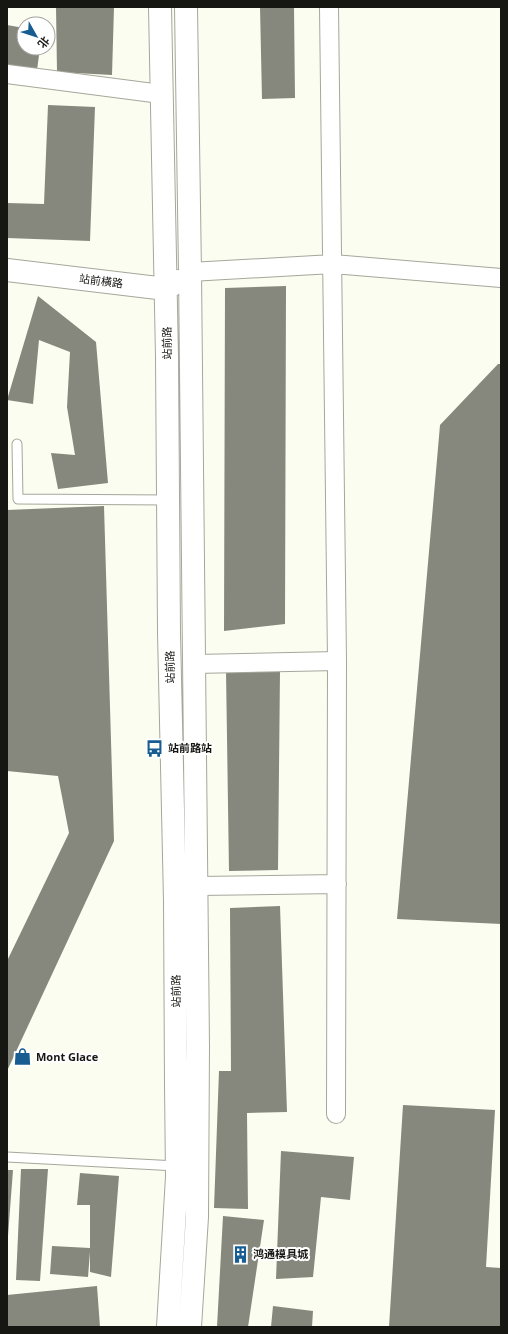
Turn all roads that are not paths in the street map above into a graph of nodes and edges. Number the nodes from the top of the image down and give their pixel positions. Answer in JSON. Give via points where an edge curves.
{"nodes":[{"id":1,"x":160,"y":7,"type":"edge"},
{"id":2,"x":186,"y":7,"type":"edge"},
{"id":3,"x":329,"y":7,"type":"edge"},
{"id":4,"x":7,"y":74,"type":"edge"},
{"id":5,"x":161,"y":94,"type":"junction"},
{"id":6,"x":333,"y":264,"type":"junction"},
{"id":7,"x":7,"y":270,"type":"edge"},
{"id":8,"x":190,"y":272,"type":"junction"},
{"id":9,"x":501,"y":278,"type":"edge"},
{"id":10,"x":166,"y":289,"type":"junction"},
{"id":11,"x":17,"y":444,"type":"dead end"},
{"id":12,"x":168,"y":500,"type":"junction"},
{"id":13,"x":337,"y":661,"type":"junction"},
{"id":14,"x":194,"y":664,"type":"junction"},
{"id":15,"x":337,"y":884,"type":"junction"},
{"id":16,"x":198,"y":886,"type":"junction"},
{"id":17,"x":336,"y":1114,"type":"dead end"},
{"id":18,"x":7,"y":1157,"type":"edge"},
{"id":19,"x":177,"y":1166,"type":"junction"},
{"id":20,"x":168,"y":1327,"type":"edge"},
{"id":21,"x":190,"y":1327,"type":"edge"}],
"edges":[{"from":1,"to":5,"type":"street","name":"站前路"},
{"from":2,"to":8,"type":"street","name":"站前路"},
{"from":3,"to":6,"type":"street"},
{"from":4,"to":5,"type":"street"},
{"from":5,"to":10,"type":"street","name":"站前路"},
{"from":6,"to":8,"type":"street"},
{"from":6,"to":9,"type":"street"},
{"from":6,"to":13,"type":"street"},
{"from":7,"to":10,"type":"street","name":"站前横路"},
{"from":8,"to":10,"type":"street"},
{"from":8,"to":14,"type":"street","name":"站前路"},
{"from":10,"to":12,"type":"street","name":"站前路"},
{"from":11,"to":12,"type":"lane","via":[[18,499]]},
{"from":12,"to":19,"type":"street","name":"站前路"},
{"from":13,"to":14,"type":"street"},
{"from":13,"to":15,"type":"street"},
{"from":14,"to":16,"type":"street","name":"站前路"},
{"from":15,"to":16,"type":"street"},
{"from":15,"to":17,"type":"street"},
{"from":16,"to":21,"type":"street","name":"站前路","via":[[197,1209]]},
{"from":18,"to":19,"type":"lane"},
{"from":19,"to":20,"type":"street","name":"站前路"}]}
